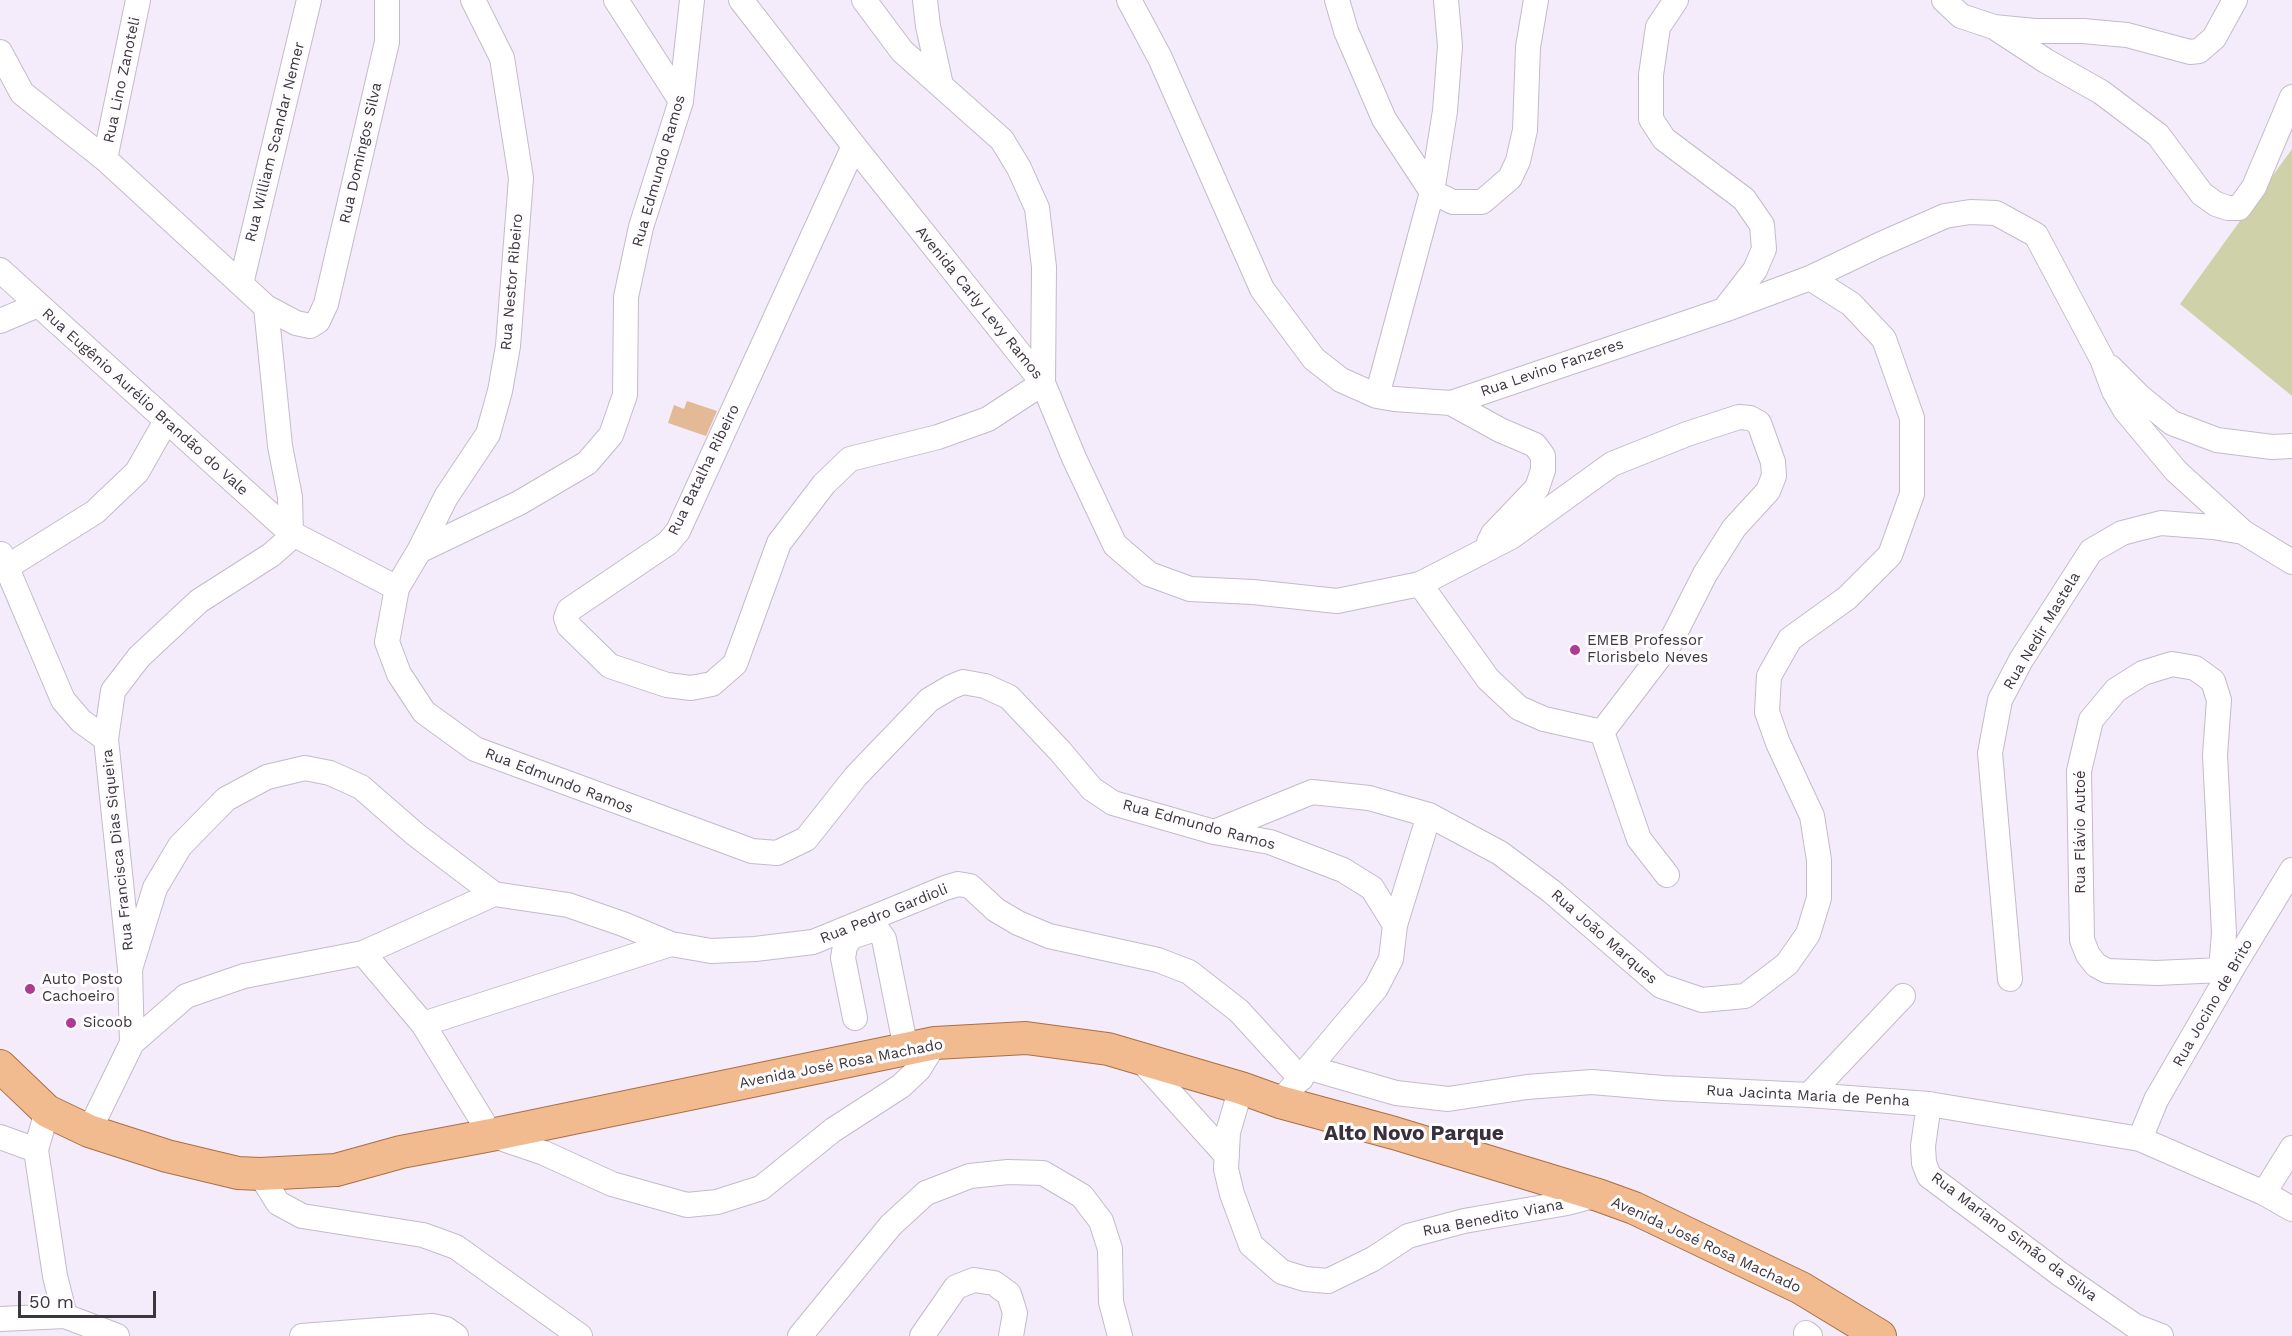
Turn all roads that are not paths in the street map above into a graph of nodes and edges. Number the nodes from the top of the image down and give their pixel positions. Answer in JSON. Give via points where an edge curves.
{"nodes":[{"id":1,"x":138,"y":0,"type":"edge"},
{"id":2,"x":309,"y":0,"type":"edge"},
{"id":3,"x":387,"y":0,"type":"edge"},
{"id":4,"x":473,"y":0,"type":"edge"},
{"id":5,"x":616,"y":0,"type":"edge"},
{"id":6,"x":693,"y":0,"type":"edge"},
{"id":7,"x":741,"y":0,"type":"edge"},
{"id":8,"x":864,"y":0,"type":"edge"},
{"id":9,"x":925,"y":0,"type":"edge"},
{"id":10,"x":1129,"y":0,"type":"edge"},
{"id":11,"x":1337,"y":0,"type":"edge"},
{"id":12,"x":1446,"y":0,"type":"edge"},
{"id":13,"x":1536,"y":0,"type":"edge"},
{"id":14,"x":1676,"y":0,"type":"edge"},
{"id":15,"x":1944,"y":0,"type":"edge"},
{"id":16,"x":2235,"y":0,"type":"edge"},
{"id":17,"x":1994,"y":27,"type":"junction"},
{"id":18,"x":0,"y":52,"type":"edge"},
{"id":19,"x":941,"y":85,"type":"junction"},
{"id":20,"x":2292,"y":97,"type":"edge"},
{"id":21,"x":681,"y":101,"type":"junction"},
{"id":22,"x":854,"y":146,"type":"junction"},
{"id":23,"x":105,"y":159,"type":"junction"},
{"id":24,"x":1432,"y":192,"type":"junction"},
{"id":25,"x":0,"y":270,"type":"edge"},
{"id":26,"x":1810,"y":278,"type":"junction"},
{"id":27,"x":241,"y":284,"type":"junction"},
{"id":28,"x":38,"y":304,"type":"junction"},
{"id":29,"x":266,"y":307,"type":"junction"},
{"id":30,"x":1724,"y":310,"type":"junction"},
{"id":31,"x":0,"y":321,"type":"edge"},
{"id":32,"x":2102,"y":359,"type":"junction"},
{"id":33,"x":1043,"y":383,"type":"junction"},
{"id":34,"x":1377,"y":396,"type":"junction"},
{"id":35,"x":1451,"y":403,"type":"junction"},
{"id":36,"x":166,"y":421,"type":"junction"},
{"id":37,"x":2292,"y":446,"type":"edge"},
{"id":38,"x":2243,"y":532,"type":"junction"},
{"id":39,"x":291,"y":533,"type":"junction"},
{"id":40,"x":1485,"y":550,"type":"junction"},
{"id":41,"x":419,"y":551,"type":"junction"},
{"id":42,"x":3,"y":560,"type":"edge"},
{"id":43,"x":2292,"y":562,"type":"edge"},
{"id":44,"x":1420,"y":584,"type":"junction"},
{"id":45,"x":397,"y":588,"type":"junction"},
{"id":46,"x":1602,"y":732,"type":"junction"},
{"id":47,"x":106,"y":739,"type":"junction"},
{"id":48,"x":1429,"y":815,"type":"junction"},
{"id":49,"x":1214,"y":832,"type":"junction"},
{"id":50,"x":2292,"y":870,"type":"edge"},
{"id":51,"x":1667,"y":875,"type":"dead end"},
{"id":52,"x":494,"y":894,"type":"junction"},
{"id":53,"x":1395,"y":925,"type":"junction"},
{"id":54,"x":671,"y":944,"type":"junction"},
{"id":55,"x":363,"y":953,"type":"junction"},
{"id":56,"x":130,"y":969,"type":"junction"},
{"id":57,"x":2226,"y":970,"type":"junction"},
{"id":58,"x":2010,"y":979,"type":"dead end"},
{"id":59,"x":1903,"y":996,"type":"dead end"},
{"id":60,"x":855,"y":1018,"type":"dead end"},
{"id":61,"x":423,"y":1024,"type":"junction"},
{"id":62,"x":132,"y":1043,"type":"junction"},
{"id":63,"x":921,"y":1046,"type":"junction"},
{"id":64,"x":1138,"y":1057,"type":"junction"},
{"id":65,"x":0,"y":1066,"type":"edge"},
{"id":66,"x":1306,"y":1074,"type":"junction"},
{"id":67,"x":1241,"y":1088,"type":"junction"},
{"id":68,"x":1809,"y":1095,"type":"junction"},
{"id":69,"x":1280,"y":1102,"type":"junction"},
{"id":70,"x":1929,"y":1104,"type":"junction"},
{"id":71,"x":47,"y":1111,"type":"junction"},
{"id":72,"x":89,"y":1131,"type":"junction"},
{"id":73,"x":491,"y":1135,"type":"junction"},
{"id":74,"x":0,"y":1137,"type":"edge"},
{"id":75,"x":2140,"y":1139,"type":"junction"},
{"id":76,"x":2292,"y":1148,"type":"edge"},
{"id":77,"x":36,"y":1150,"type":"junction"},
{"id":78,"x":1227,"y":1156,"type":"junction"},
{"id":79,"x":260,"y":1174,"type":"junction"},
{"id":80,"x":2264,"y":1193,"type":"junction"},
{"id":81,"x":1598,"y":1195,"type":"junction"},
{"id":82,"x":2292,"y":1209,"type":"edge"},
{"id":83,"x":65,"y":1316,"type":"junction"},
{"id":84,"x":0,"y":1318,"type":"edge"},
{"id":85,"x":117,"y":1336,"type":"edge"},
{"id":86,"x":302,"y":1336,"type":"edge"},
{"id":87,"x":456,"y":1336,"type":"edge"},
{"id":88,"x":580,"y":1336,"type":"edge"},
{"id":89,"x":800,"y":1336,"type":"edge"},
{"id":90,"x":922,"y":1336,"type":"edge"},
{"id":91,"x":1011,"y":1336,"type":"edge"},
{"id":92,"x":1120,"y":1336,"type":"edge"},
{"id":93,"x":1880,"y":1336,"type":"edge"},
{"id":94,"x":2161,"y":1336,"type":"edge"}],
"edges":[{"from":1,"to":23,"type":"street","name":"Rua Lino Zanoteli"},
{"from":2,"to":27,"type":"street","name":"Rua William Scandar Nemer"},
{"from":3,"to":29,"type":"street","name":"Rua Domingos Silva","via":[[387,42],[326,304],[318,321],[310,326]]},
{"from":4,"to":41,"type":"street","name":"Rua Nestor Ribeiro","via":[[502,58],[520,178],[508,346],[488,434],[446,497]]},
{"from":5,"to":21,"type":"street"},
{"from":6,"to":21,"type":"street","name":"Rua Edmundo Ramos"},
{"from":7,"to":22,"type":"street","name":"Avenida Carly Levy Ramos"},
{"from":8,"to":19,"type":"street","via":[[902,51]]},
{"from":9,"to":19,"type":"street"},
{"from":10,"to":34,"type":"street","name":"Rua Levino Fanzeres","via":[[1160,58],[1262,289],[1314,359],[1341,380]]},
{"from":11,"to":24,"type":"street","via":[[1383,119]]},
{"from":12,"to":24,"type":"street","via":[[1450,46]]},
{"from":13,"to":24,"type":"street","via":[[1528,47],[1525,130],[1510,178],[1482,202],[1453,202]]},
{"from":14,"to":30,"type":"street","via":[[1658,27],[1651,75],[1651,119],[1664,139],[1744,199],[1762,225],[1764,249],[1755,270]]},
{"from":15,"to":17,"type":"street","via":[[1962,16]]},
{"from":16,"to":17,"type":"street","via":[[2214,38],[2199,51],[2127,35]]},
{"from":17,"to":20,"type":"street","via":[[2101,92],[2158,135],[2202,194],[2229,208],[2239,208],[2254,187]]},
{"from":18,"to":23,"type":"street","via":[[22,93]]},
{"from":19,"to":33,"type":"street","via":[[1002,141],[1037,208],[1044,267]]},
{"from":21,"to":41,"type":"street","name":"Rua Edmundo Ramos","via":[[641,226],[626,297],[625,395],[611,435],[587,463],[519,503]]},
{"from":22,"to":33,"type":"street","name":"Avenida Carly Levy Ramos"},
{"from":22,"to":33,"type":"street","name":"Rua Batalha Ribeiro","via":[[678,531],[668,543],[569,610],[569,626],[610,666],[667,686],[691,688],[712,684],[735,664],[779,543],[850,459],[988,419]]},
{"from":23,"to":27,"type":"street"},
{"from":24,"to":34,"type":"street"},
{"from":25,"to":28,"type":"street","name":"Rua Eugênio Aurélio Brandão do Vale"},
{"from":26,"to":30,"type":"street","name":"Rua Levino Fanzeres"},
{"from":26,"to":32,"type":"street","name":"Rua Levino Fanzeres","via":[[1945,216],[1996,213],[2036,235]]},
{"from":26,"to":48,"type":"street","name":"Rua João Marques","via":[[1851,304],[1884,339],[1912,418],[1912,494],[1890,555],[1846,597],[1790,639],[1769,676],[1767,712],[1812,816],[1819,860],[1819,898],[1811,925],[1787,964],[1745,996],[1702,1000],[1661,986],[1551,891],[1500,853]]},
{"from":27,"to":29,"type":"street"},
{"from":28,"to":31,"type":"street"},
{"from":28,"to":36,"type":"street","name":"Rua Eugênio Aurélio Brandão do Vale"},
{"from":29,"to":39,"type":"street"},
{"from":30,"to":35,"type":"street","name":"Rua Levino Fanzeres"},
{"from":32,"to":37,"type":"street","via":[[2172,423],[2217,440]]},
{"from":32,"to":38,"type":"street","via":[[2125,410],[2176,471]]},
{"from":33,"to":44,"type":"street","name":"Avenida Carly Levy Ramos","via":[[1115,545],[1149,574],[1190,589],[1337,601]]},
{"from":34,"to":35,"type":"street","name":"Rua Levino Fanzeres"},
{"from":35,"to":40,"type":"street","via":[[1535,445],[1543,456],[1537,488],[1493,534]]},
{"from":36,"to":39,"type":"street","name":"Rua Eugênio Aurélio Brandão do Vale"},
{"from":36,"to":42,"type":"street","via":[[136,472],[95,512]]},
{"from":38,"to":43,"type":"street"},
{"from":38,"to":58,"type":"street","name":"Rua Nedir Mastela","via":[[2161,522],[2122,533],[2091,551],[2000,700],[1990,753]]},
{"from":39,"to":45,"type":"street","name":"Rua Eugênio Aurélio Brandão do Vale"},
{"from":39,"to":47,"type":"street","name":"Rua Francisca Dias Siqueira","via":[[271,555],[199,601],[139,657],[113,691]]},
{"from":40,"to":44,"type":"street","name":"Avenida Carly Levy Ramos"},
{"from":40,"to":46,"type":"street","name":"Avenida Carly Levy Ramos","via":[[1511,537],[1612,464],[1739,417],[1759,423],[1773,462],[1774,476],[1768,491],[1734,528],[1705,574],[1670,644]]},
{"from":41,"to":45,"type":"street","name":"Rua Edmundo Ramos"},
{"from":42,"to":47,"type":"street","name":"Rua Francisca Dias Siqueira","via":[[63,700],[81,721]]},
{"from":44,"to":46,"type":"street","via":[[1488,679],[1519,708],[1544,719]]},
{"from":45,"to":49,"type":"street","name":"Rua Edmundo Ramos","via":[[387,642],[399,674],[424,712],[475,749],[752,851],[777,853],[806,838],[856,776],[929,700],[963,682],[985,686],[1009,697],[1092,789],[1113,803]]},
{"from":46,"to":51,"type":"street","via":[[1639,839]]},
{"from":47,"to":56,"type":"street","name":"Rua Francisca Dias Siqueira"},
{"from":48,"to":49,"type":"street","name":"Rua João Marques","via":[[1369,798],[1312,792]]},
{"from":48,"to":53,"type":"street"},
{"from":49,"to":53,"type":"street","name":"Rua Edmundo Ramos","via":[[1270,842],[1343,870],[1372,888]]},
{"from":50,"to":57,"type":"street","name":"Rua Jocino de Brito"},
{"from":52,"to":54,"type":"street","name":"Rua Pedro Gardioli","via":[[568,905]]},
{"from":52,"to":55,"type":"street"},
{"from":52,"to":56,"type":"street","name":"Rua Pedro Gardioli","via":[[361,787],[305,768],[267,777],[226,799],[180,846],[155,888]]},
{"from":53,"to":66,"type":"street","via":[[1391,959],[1376,987]]},
{"from":54,"to":61,"type":"street"},
{"from":54,"to":66,"type":"street","name":"Rua Pedro Gardioli","via":[[711,951],[813,942],[945,888],[970,886],[996,910],[1049,936],[1158,960],[1189,972],[1239,1011]]},
{"from":55,"to":61,"type":"street"},
{"from":55,"to":62,"type":"street","via":[[244,976],[186,996]]},
{"from":56,"to":62,"type":"street","name":"Rua Francisca Dias Siqueira"},
{"from":57,"to":57,"type":"street","name":"Rua Flávio Autoé","via":[[2215,755],[2219,700],[2213,681],[2195,668],[2172,664],[2143,673],[2116,690],[2091,720],[2079,771],[2082,940],[2088,955],[2106,971]]},
{"from":57,"to":75,"type":"street","name":"Rua Jocino de Brito","via":[[2156,1100]]},
{"from":59,"to":68,"type":"street"},
{"from":60,"to":63,"type":"street","via":[[844,952],[851,938],[872,930],[884,939]]},
{"from":61,"to":73,"type":"street"},
{"from":62,"to":72,"type":"street","name":"Rua Francisca Dias Siqueira"},
{"from":63,"to":64,"type":"main road","name":"Avenida José Rosa Machado","via":[[1026,1038]]},
{"from":63,"to":73,"type":"main road","name":"Avenida José Rosa Machado"},
{"from":63,"to":73,"type":"street","via":[[919,1069],[901,1086],[833,1130],[761,1188],[717,1202],[687,1205],[612,1185],[544,1153]]},
{"from":64,"to":67,"type":"main road","name":"Avenida José Rosa Machado"},
{"from":64,"to":78,"type":"street"},
{"from":65,"to":71,"type":"main road","name":"Avenida José Rosa Machado"},
{"from":66,"to":68,"type":"street","name":"Rua Jacinta Maria de Penha","via":[[1396,1093],[1448,1099],[1592,1082]]},
{"from":66,"to":69,"type":"street"},
{"from":67,"to":69,"type":"main road","name":"Avenida José Rosa Machado"},
{"from":67,"to":78,"type":"street","name":"Rua Benedito Viana","via":[[1228,1132]]},
{"from":68,"to":70,"type":"street","name":"Rua Jacinta Maria de Penha"},
{"from":69,"to":81,"type":"main road","name":"Avenida José Rosa Machado"},
{"from":70,"to":75,"type":"street","name":"Rua Jacinta Maria de Penha"},
{"from":70,"to":94,"type":"street","name":"Rua Mariano Simão da Silva","via":[[1923,1146],[1929,1176],[2126,1320]]},
{"from":71,"to":72,"type":"main road","name":"Avenida José Rosa Machado"},
{"from":71,"to":77,"type":"street"},
{"from":72,"to":79,"type":"main road","name":"Avenida José Rosa Machado","via":[[167,1156],[238,1173]]},
{"from":73,"to":79,"type":"main road","name":"Avenida José Rosa Machado","via":[[401,1152],[336,1170]]},
{"from":74,"to":77,"type":"street"},
{"from":75,"to":80,"type":"street","name":"Rua Jacinta Maria de Penha"},
{"from":76,"to":80,"type":"street"},
{"from":77,"to":83,"type":"street"},
{"from":78,"to":81,"type":"street","name":"Rua Benedito Viana","via":[[1232,1194],[1251,1245],[1282,1272],[1316,1280],[1328,1281],[1408,1236]]},
{"from":79,"to":88,"type":"street","via":[[279,1203],[302,1216],[423,1235],[456,1247]]},
{"from":80,"to":82,"type":"street","name":"Rua Jacinta Maria de Penha"},
{"from":81,"to":93,"type":"main road","name":"Avenida José Rosa Machado","via":[[1634,1208],[1801,1288]]},
{"from":83,"to":84,"type":"street"},
{"from":83,"to":85,"type":"street"},
{"from":86,"to":87,"type":"street","via":[[432,1326]]},
{"from":89,"to":92,"type":"street","via":[[891,1225],[926,1194],[970,1176],[1008,1172],[1043,1173],[1082,1196],[1101,1221],[1110,1249],[1111,1302]]},
{"from":90,"to":91,"type":"street","via":[[956,1287],[974,1280],[994,1283],[1009,1294],[1015,1312]]}]}
